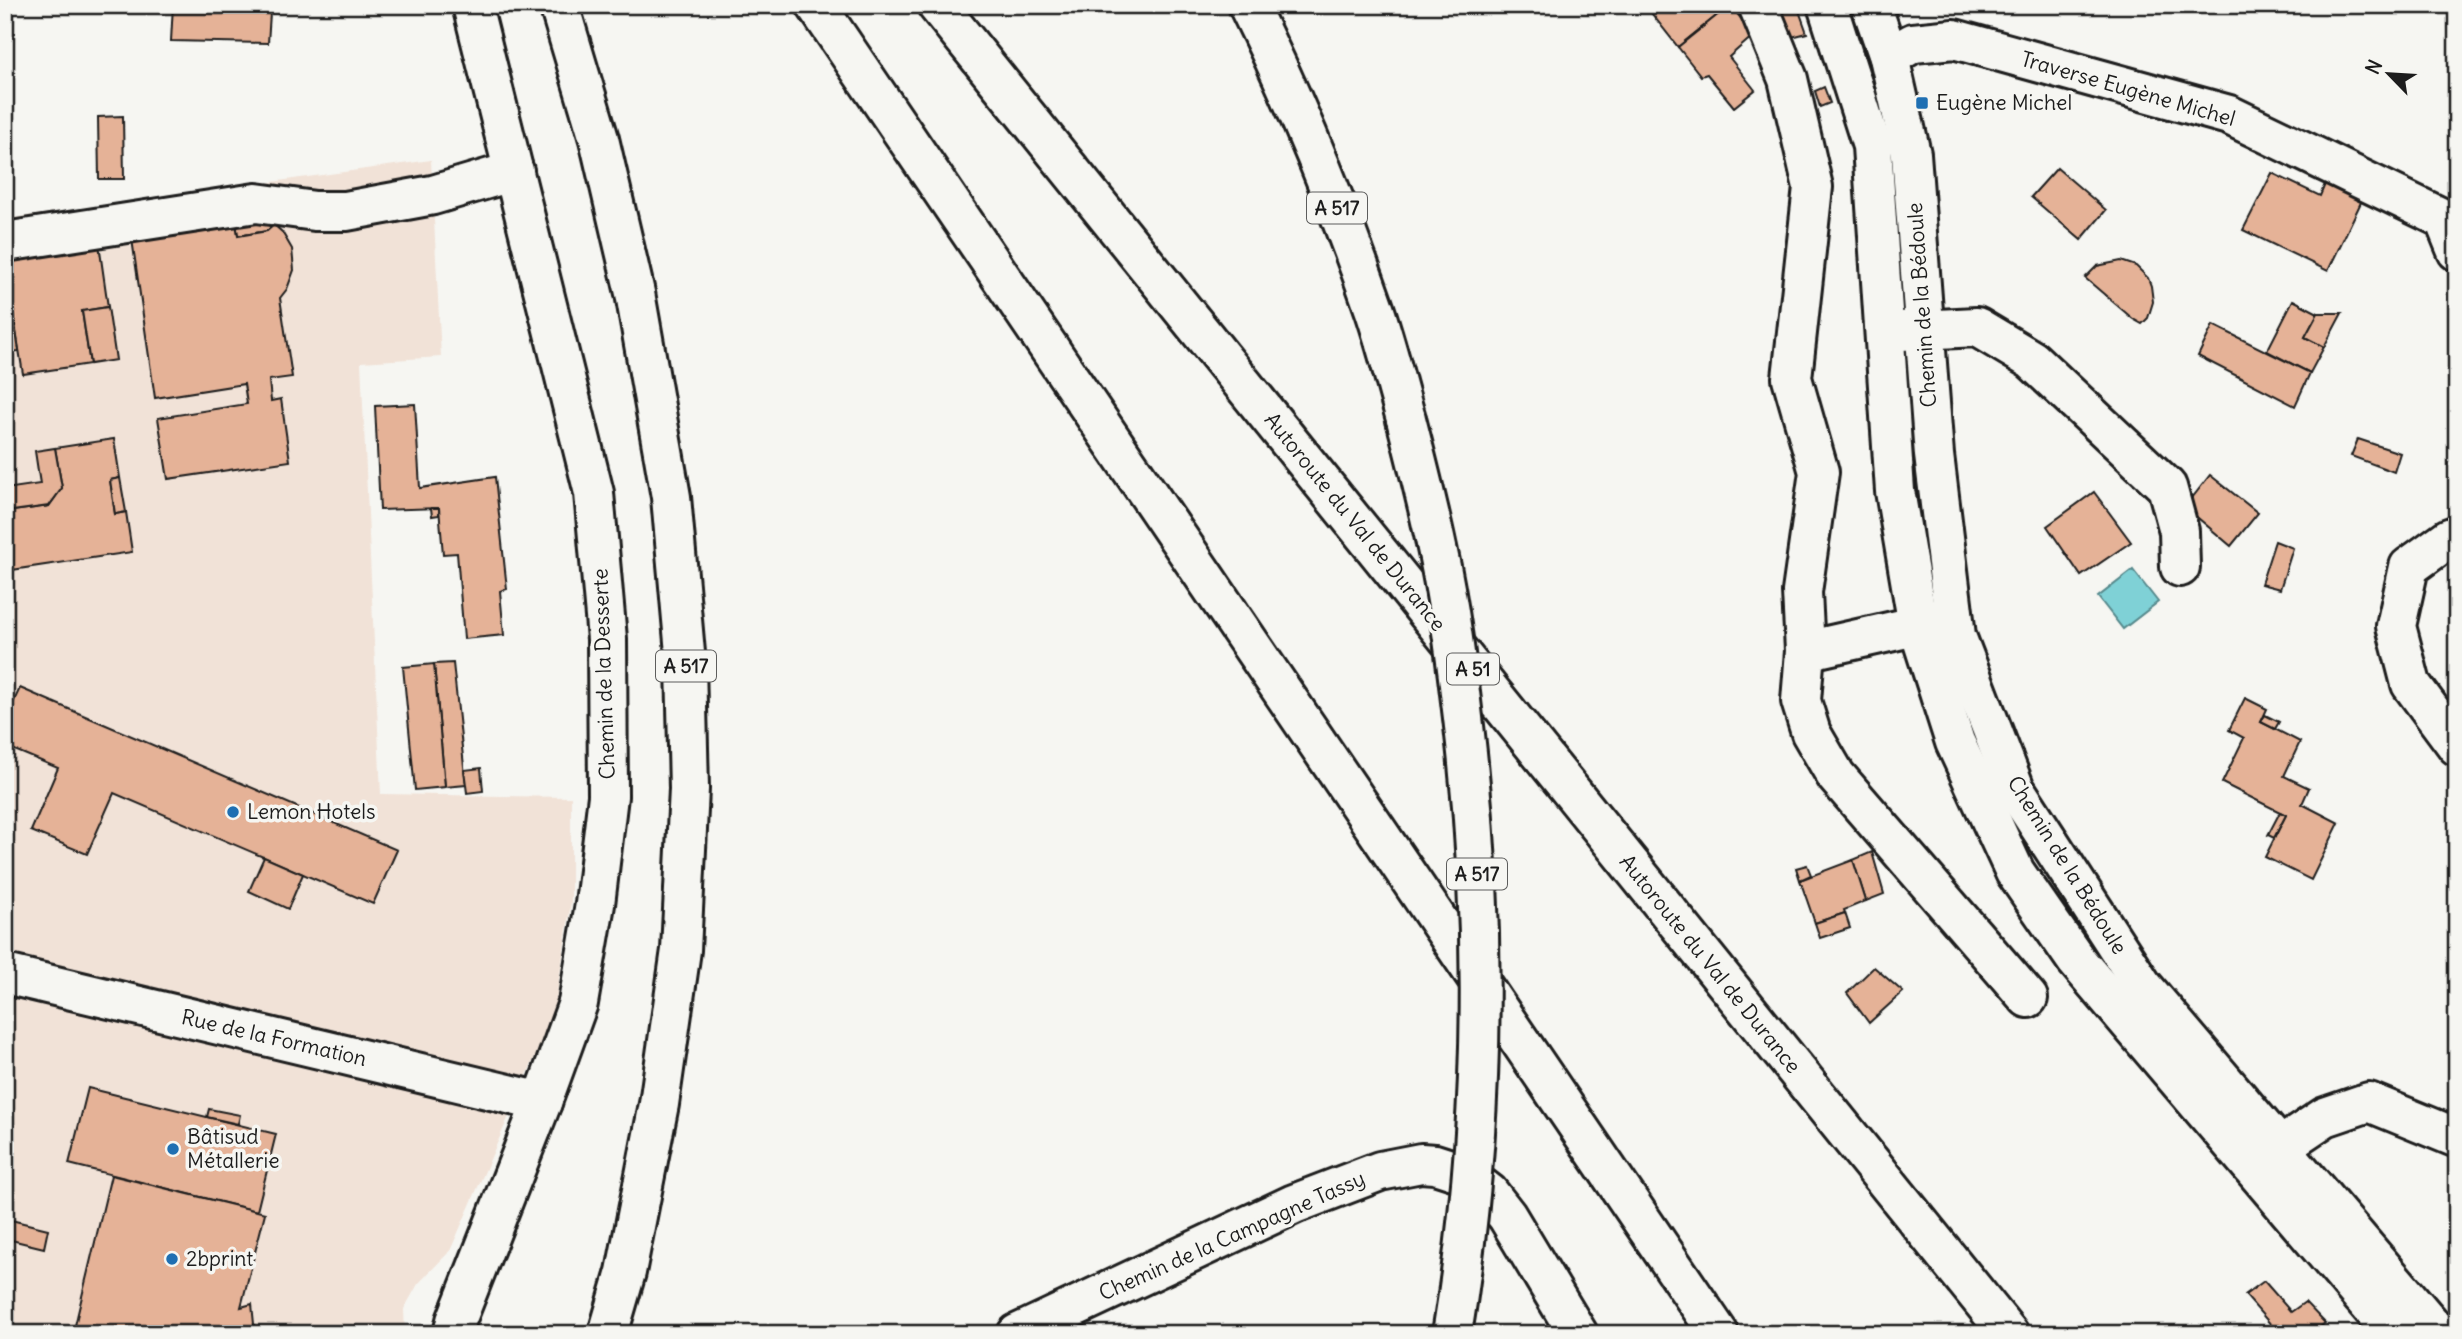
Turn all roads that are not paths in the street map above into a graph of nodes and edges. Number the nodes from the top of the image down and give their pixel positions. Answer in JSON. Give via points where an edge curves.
{"nodes":[{"id":1,"x":472,"y":5,"type":"edge"},
{"id":2,"x":559,"y":5,"type":"edge"},
{"id":3,"x":817,"y":5,"type":"edge"},
{"id":4,"x":937,"y":5,"type":"edge"},
{"id":5,"x":1248,"y":5,"type":"edge"},
{"id":6,"x":1758,"y":5,"type":"edge"},
{"id":7,"x":1865,"y":5,"type":"edge"},
{"id":8,"x":1871,"y":5,"type":"edge"},
{"id":9,"x":1831,"y":17,"type":"edge"},
{"id":10,"x":1889,"y":57,"type":"junction"},
{"id":11,"x":514,"y":171,"type":"junction"},
{"id":12,"x":2452,"y":231,"type":"edge"},
{"id":13,"x":5,"y":242,"type":"edge"},
{"id":14,"x":1924,"y":329,"type":"junction"},
{"id":15,"x":1884,"y":333,"type":"junction"},
{"id":16,"x":2457,"y":535,"type":"edge"},
{"id":17,"x":2180,"y":567,"type":"dead end"},
{"id":18,"x":1954,"y":617,"type":"junction"},
{"id":19,"x":1918,"y":626,"type":"junction"},
{"id":20,"x":1805,"y":651,"type":"junction"},
{"id":21,"x":2457,"y":746,"type":"edge"},
{"id":22,"x":7,"y":981,"type":"edge"},
{"id":23,"x":2028,"y":998,"type":"dead end"},
{"id":24,"x":542,"y":1102,"type":"junction"},
{"id":25,"x":2457,"y":1138,"type":"edge"},
{"id":26,"x":2266,"y":1157,"type":"junction"},
{"id":27,"x":453,"y":1334,"type":"edge"},
{"id":28,"x":608,"y":1334,"type":"edge"},
{"id":29,"x":1017,"y":1334,"type":"edge"},
{"id":30,"x":1452,"y":1334,"type":"edge"},
{"id":31,"x":1578,"y":1334,"type":"edge"},
{"id":32,"x":1719,"y":1334,"type":"edge"},
{"id":33,"x":2008,"y":1334,"type":"edge"},
{"id":34,"x":2393,"y":1334,"type":"edge"},
{"id":35,"x":2439,"y":1334,"type":"edge"}],
"edges":[{"from":1,"to":11,"type":"main road","name":"Chemin de la Desserte"},
{"from":2,"to":28,"type":"main road","number":"A 517","via":[[599,139],[635,293],[671,497],[686,664],[689,789],[681,950],[659,1104],[626,1272]]},
{"from":3,"to":32,"type":"main road"},
{"from":4,"to":33,"type":"main road","name":"Autoroute du Val de Durance","number":"A 51"},
{"from":5,"to":30,"type":"main road","number":"A 517","bridge":true,"via":[[1283,75],[1376,314],[1437,549],[1458,670],[1471,783],[1481,1003],[1472,1189]]},
{"from":6,"to":20,"type":"main road","via":[[1788,79],[1813,187],[1792,378],[1819,472],[1802,592]]},
{"from":7,"to":9,"type":"main road"},
{"from":8,"to":10,"type":"main road","name":"Chemin de la Bédoule"},
{"from":9,"to":15,"type":"main road","name":"Chemin de la Bédoule","via":[[1872,146]]},
{"from":10,"to":12,"type":"main road","name":"Traverse Eugène Michel","via":[[1913,43],[1954,39],[2229,115]]},
{"from":10,"to":14,"type":"main road","name":"Chemin de la Bédoule","via":[[1911,155]]},
{"from":11,"to":13,"type":"main road","via":[[433,195],[346,211],[256,203]]},
{"from":11,"to":24,"type":"main road","name":"Chemin de la Desserte","via":[[594,494],[607,639],[608,796],[595,904],[578,1003]]},
{"from":14,"to":15,"type":"main road"},
{"from":14,"to":17,"type":"main road","via":[[1977,327],[2032,360],[2167,486],[2179,531]]},
{"from":14,"to":18,"type":"main road","name":"Chemin de la Bédoule"},
{"from":15,"to":19,"type":"main road","name":"Chemin de la Bédoule","via":[[1895,491]]},
{"from":16,"to":21,"type":"main road","via":[[2409,567],[2396,626],[2411,684]]},
{"from":18,"to":19,"type":"main road"},
{"from":18,"to":26,"type":"main road","name":"Chemin de la Bédoule","via":[[1956,635],[2015,789],[2142,985]]},
{"from":19,"to":20,"type":"main road"},
{"from":19,"to":26,"type":"main road","name":"Chemin de la Bédoule","via":[[1955,742],[2015,872],[2076,960]]},
{"from":20,"to":23,"type":"main road","via":[[1801,701],[1811,733],[1836,776]]},
{"from":22,"to":24,"type":"main road","name":"Rue de la Formation"},
{"from":24,"to":27,"type":"main road","name":"Chemin de la Desserte"},
{"from":25,"to":26,"type":"main road","via":[[2369,1102],[2325,1117]]},
{"from":26,"to":34,"type":"main road","name":"Chemin de la Bédoule"},
{"from":26,"to":35,"type":"main road","name":"Chemin de la Bédoule"},
{"from":29,"to":31,"type":"main road","name":"Chemin de la Campagne Tassy","via":[[1294,1204],[1380,1171],[1422,1163],[1464,1173],[1489,1193]]}]}
